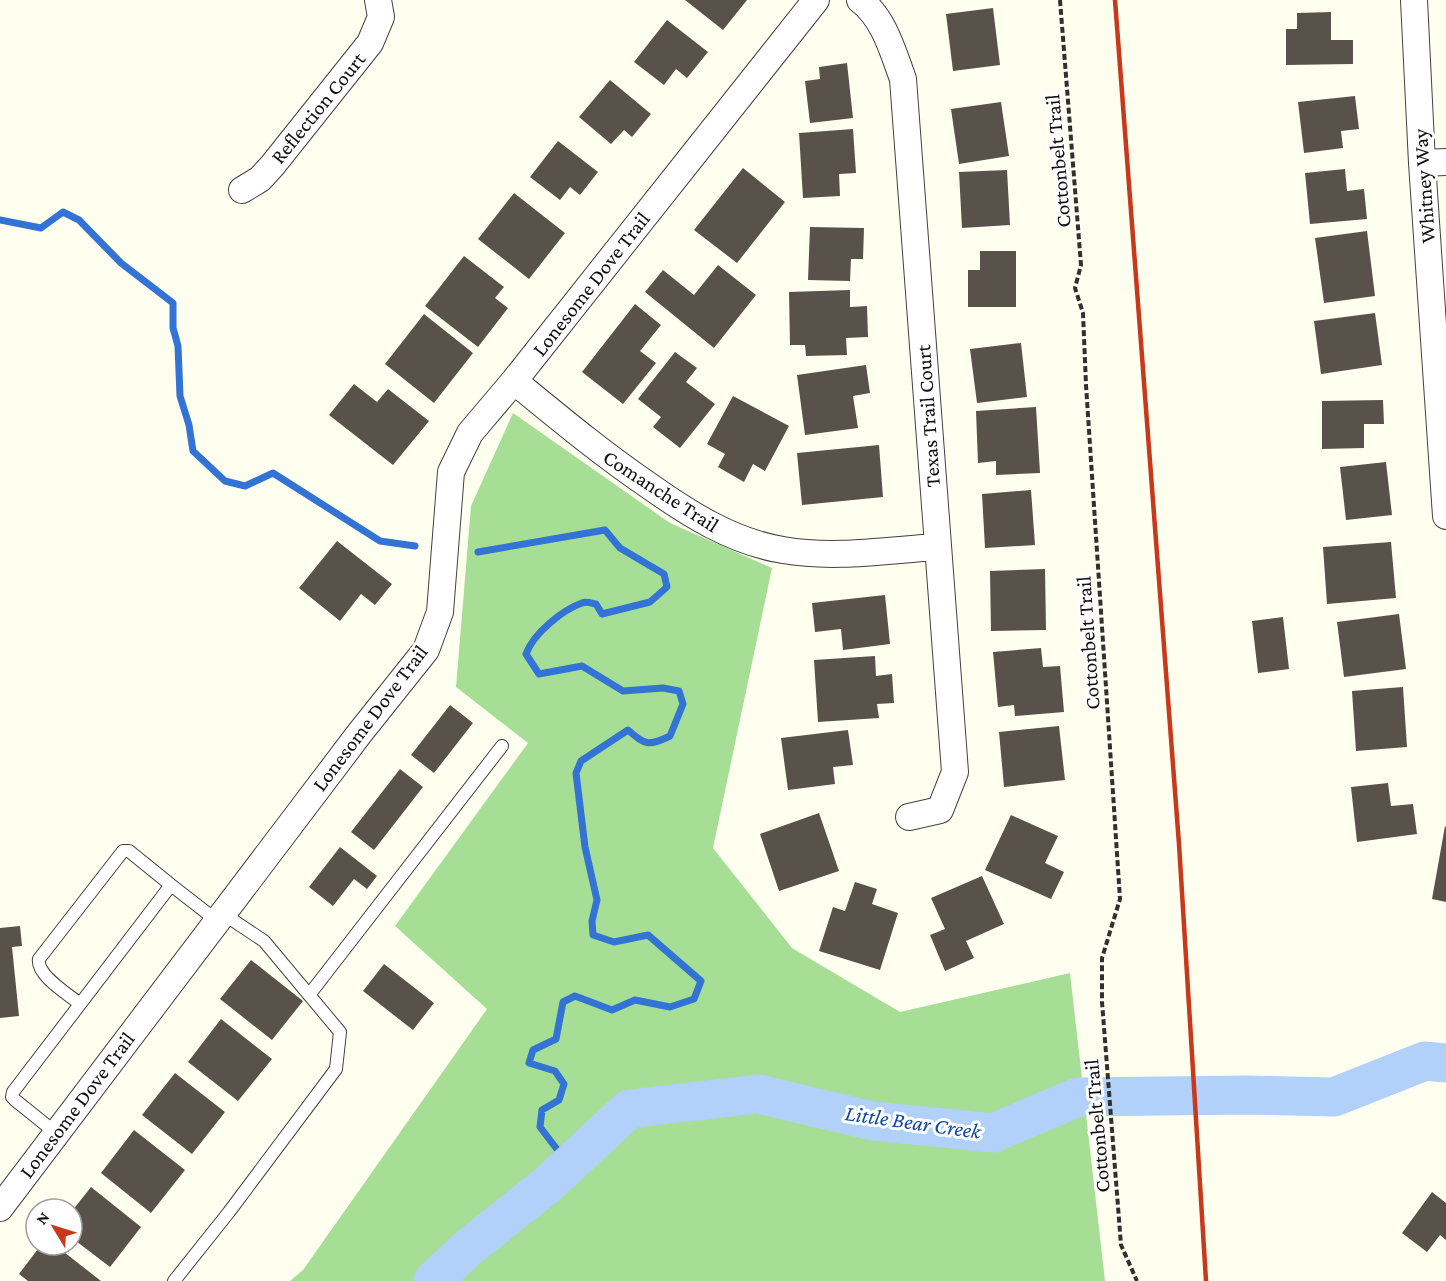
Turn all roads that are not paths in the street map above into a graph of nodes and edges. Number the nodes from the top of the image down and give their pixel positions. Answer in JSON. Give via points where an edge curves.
{"nodes":[{"id":1,"x":816,"y":0,"type":"edge"},
{"id":2,"x":860,"y":0,"type":"edge"},
{"id":3,"x":1414,"y":0,"type":"edge"},
{"id":4,"x":379,"y":8,"type":"edge"},
{"id":5,"x":1434,"y":162,"type":"edge"},
{"id":6,"x":242,"y":190,"type":"dead end"},
{"id":7,"x":514,"y":381,"type":"junction"},
{"id":8,"x":1444,"y":434,"type":"edge"},
{"id":9,"x":1446,"y":516,"type":"edge"},
{"id":10,"x":938,"y":547,"type":"junction"},
{"id":11,"x":502,"y":746,"type":"dead end"},
{"id":12,"x":909,"y":817,"type":"dead end"},
{"id":13,"x":171,"y":885,"type":"junction"},
{"id":14,"x":219,"y":917,"type":"junction"},
{"id":15,"x":309,"y":995,"type":"junction"},
{"id":16,"x":80,"y":1004,"type":"junction"},
{"id":17,"x":56,"y":1133,"type":"junction"},
{"id":18,"x":0,"y":1208,"type":"edge"},
{"id":19,"x":174,"y":1281,"type":"edge"}],
"edges":[{"from":1,"to":7,"type":"street","name":"Lonesome Dove Trail"},
{"from":2,"to":10,"type":"street","name":"Texas Trail Court","via":[[887,35],[903,79]]},
{"from":3,"to":5,"type":"street","name":"Whitney Way"},
{"from":4,"to":6,"type":"street","name":"Reflection Court","via":[[370,43],[286,149],[260,178]]},
{"from":5,"to":8,"type":"street","name":"Whitney Way"},
{"from":7,"to":10,"type":"street","name":"Comanche Trail","via":[[603,454],[725,533],[782,550],[831,554]]},
{"from":7,"to":14,"type":"street","name":"Lonesome Dove Trail","via":[[470,433],[451,472],[440,612],[426,650]]},
{"from":8,"to":9,"type":"street","name":"Whitney Way"},
{"from":10,"to":12,"type":"street","name":"Texas Trail Court","via":[[955,772],[940,810]]},
{"from":11,"to":15,"type":"lane"},
{"from":13,"to":14,"type":"lane"},
{"from":13,"to":16,"type":"lane"},
{"from":13,"to":16,"type":"lane","via":[[129,851],[123,851],[39,959],[42,973]]},
{"from":14,"to":15,"type":"lane","via":[[264,940]]},
{"from":14,"to":17,"type":"street","name":"Lonesome Dove Trail"},
{"from":15,"to":19,"type":"lane","via":[[340,1032],[336,1069]]},
{"from":16,"to":17,"type":"lane","via":[[12,1097]]},
{"from":17,"to":18,"type":"street","name":"Lonesome Dove Trail"}]}
